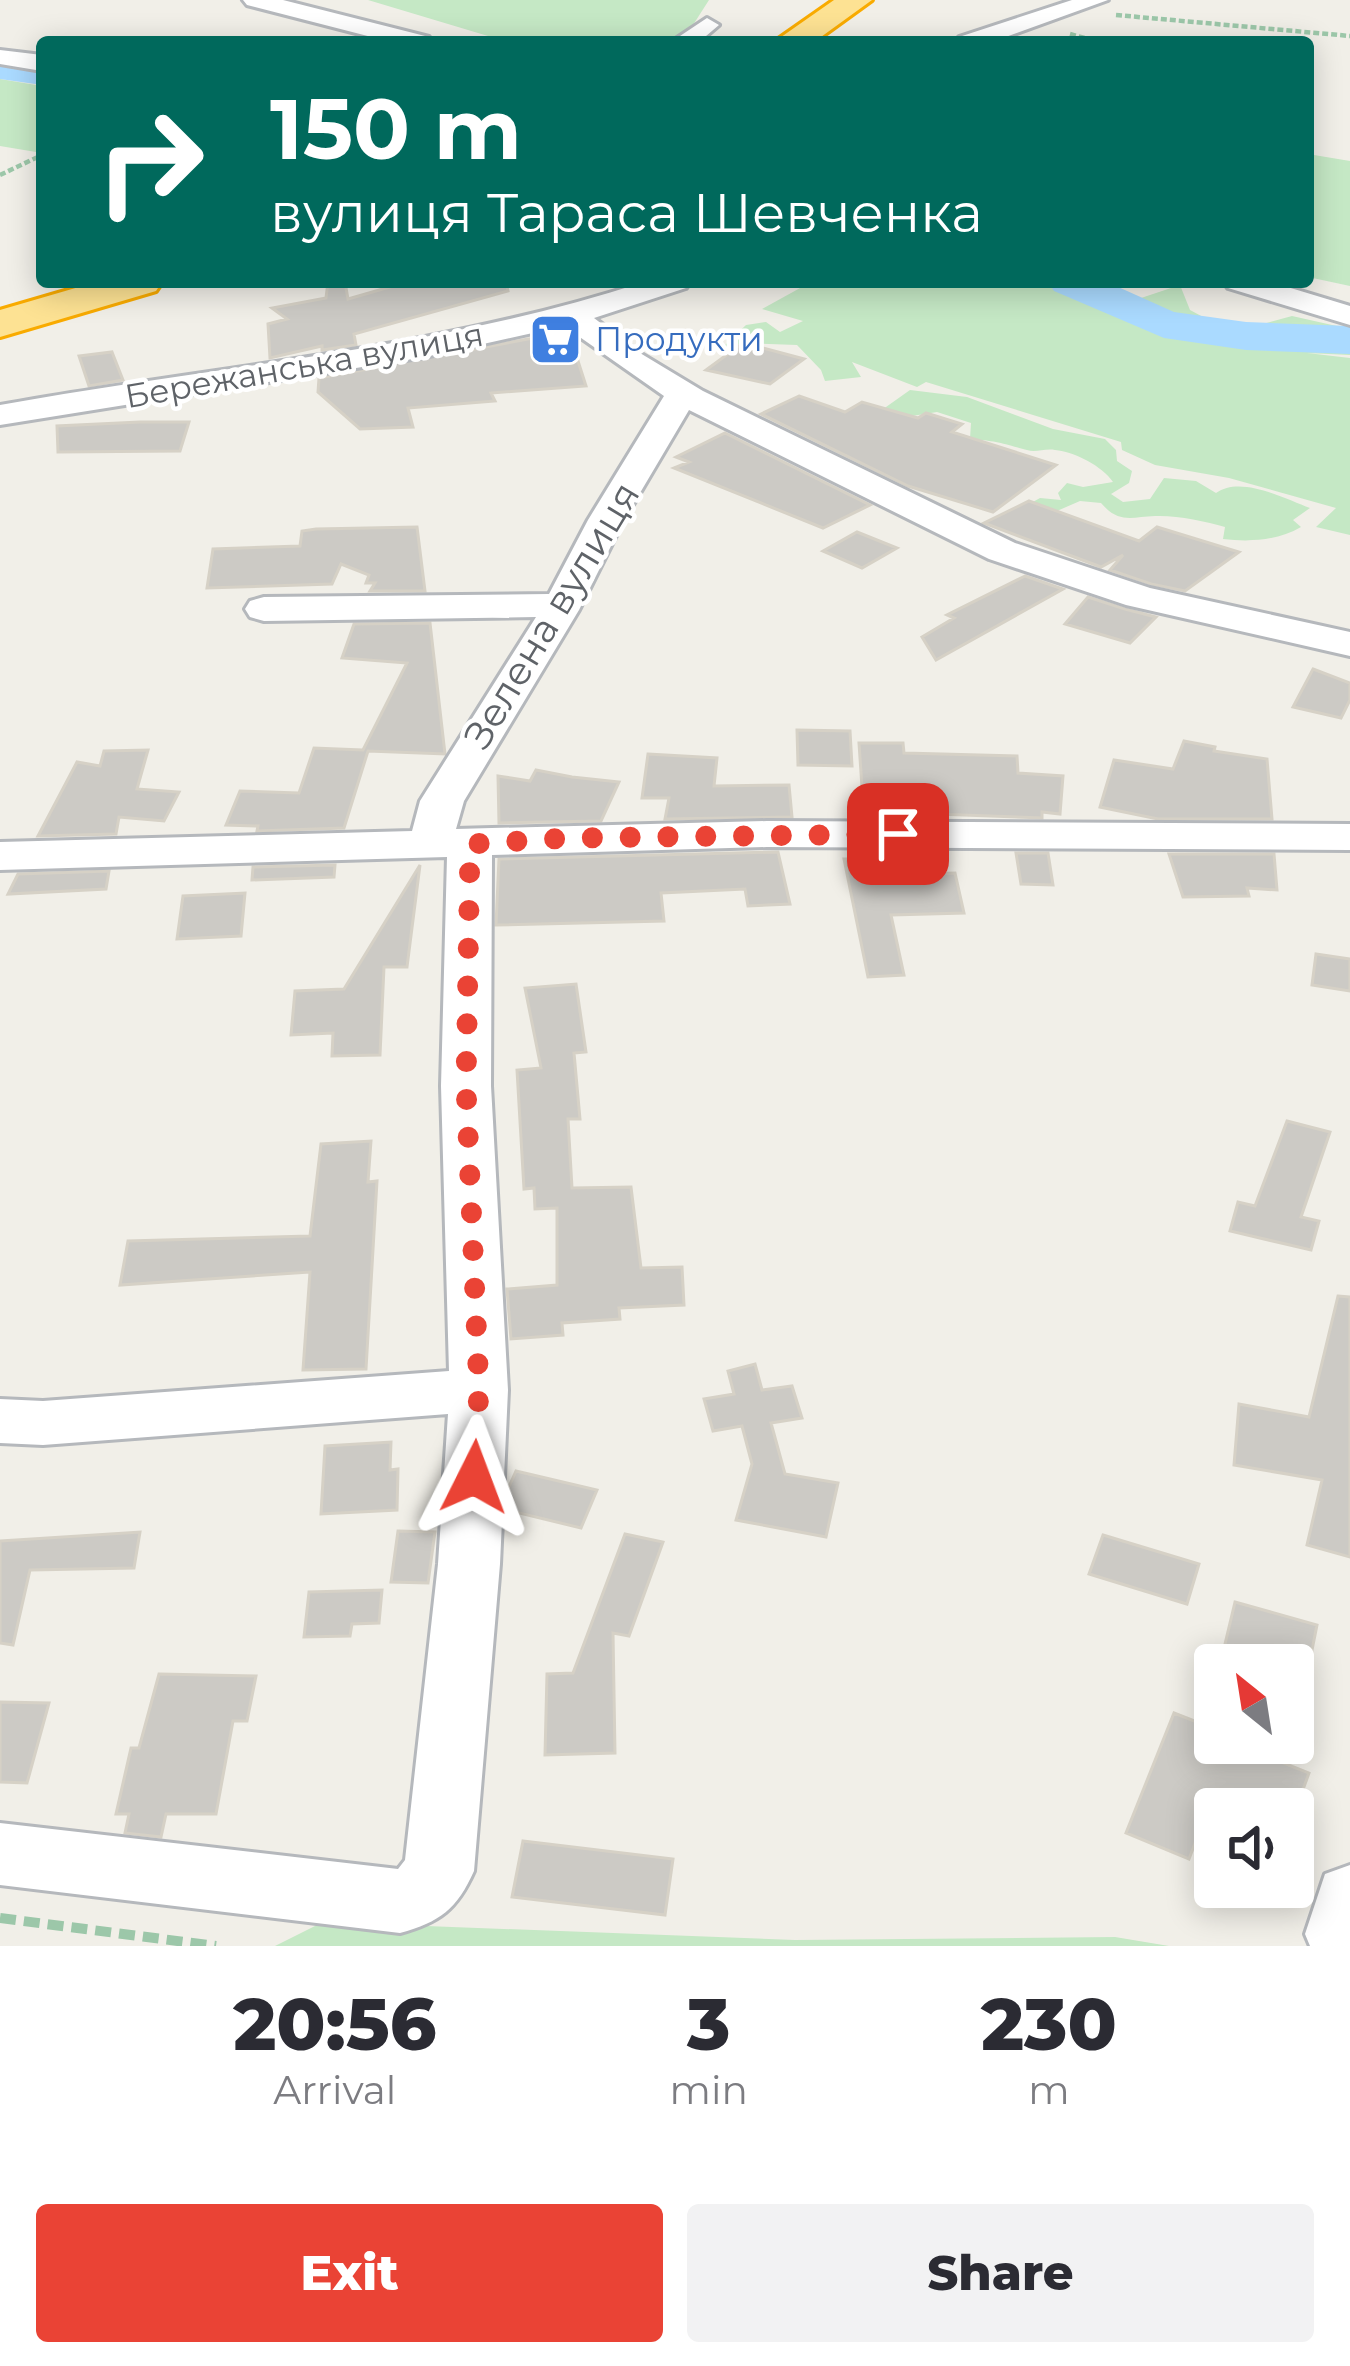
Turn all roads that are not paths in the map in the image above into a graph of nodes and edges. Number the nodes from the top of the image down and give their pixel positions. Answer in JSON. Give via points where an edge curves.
{"nodes":[{"id":1,"x":255,"y":0,"type":"edge"},
{"id":2,"x":856,"y":0,"type":"edge"},
{"id":3,"x":1096,"y":0,"type":"edge"},
{"id":4,"x":707,"y":25,"type":"dead end"},
{"id":5,"x":396,"y":36,"type":"edge"},
{"id":6,"x":691,"y":36,"type":"edge"},
{"id":7,"x":799,"y":36,"type":"edge"},
{"id":8,"x":986,"y":36,"type":"edge"},
{"id":9,"x":0,"y":57,"type":"edge"},
{"id":10,"x":36,"y":62,"type":"edge"},
{"id":11,"x":121,"y":288,"type":"edge"},
{"id":12,"x":657,"y":288,"type":"edge"},
{"id":13,"x":1259,"y":288,"type":"edge"},
{"id":14,"x":1277,"y":288,"type":"edge"},
{"id":15,"x":1350,"y":300,"type":"edge"},
{"id":16,"x":571,"y":316,"type":"junction"},
{"id":17,"x":1350,"y":316,"type":"edge"},
{"id":18,"x":0,"y":324,"type":"edge"},
{"id":19,"x":691,"y":398,"type":"junction"},
{"id":20,"x":0,"y":415,"type":"edge"},
{"id":21,"x":561,"y":607,"type":"junction"},
{"id":22,"x":264,"y":609,"type":"dead end"},
{"id":23,"x":1350,"y":644,"type":"edge"},
{"id":24,"x":1350,"y":837,"type":"edge"},
{"id":25,"x":450,"y":845,"type":"junction"},
{"id":26,"x":0,"y":856,"type":"edge"},
{"id":27,"x":479,"y":1390,"type":"junction"},
{"id":28,"x":0,"y":1421,"type":"edge"},
{"id":29,"x":0,"y":1854,"type":"edge"}],
"edges":[{"from":1,"to":5,"type":"street"},
{"from":2,"to":7,"type":"highway"},
{"from":3,"to":8,"type":"street"},
{"from":4,"to":6,"type":"street"},
{"from":9,"to":10,"type":"street"},
{"from":11,"to":18,"type":"highway"},
{"from":12,"to":16,"type":"street","name":"Бережанська вулиця"},
{"from":13,"to":17,"type":"street"},
{"from":14,"to":15,"type":"street"},
{"from":16,"to":19,"type":"street"},
{"from":16,"to":20,"type":"street","name":"Бережанська вулиця","via":[[352,363]]},
{"from":19,"to":21,"type":"street","name":"Зелена вулиця","via":[[676,403]]},
{"from":19,"to":23,"type":"street","via":[[949,528],[1069,576]]},
{"from":21,"to":22,"type":"street"},
{"from":21,"to":25,"type":"street","name":"Зелена вулиця","via":[[442,801]]},
{"from":24,"to":25,"type":"street","via":[[767,834]]},
{"from":25,"to":26,"type":"street"},
{"from":25,"to":27,"type":"street","name":"Зелена вулиця"},
{"from":27,"to":28,"type":"street"},
{"from":27,"to":29,"type":"street","name":"Зелена вулиця","via":[[439,1871],[418,1896],[400,1901]]}]}
